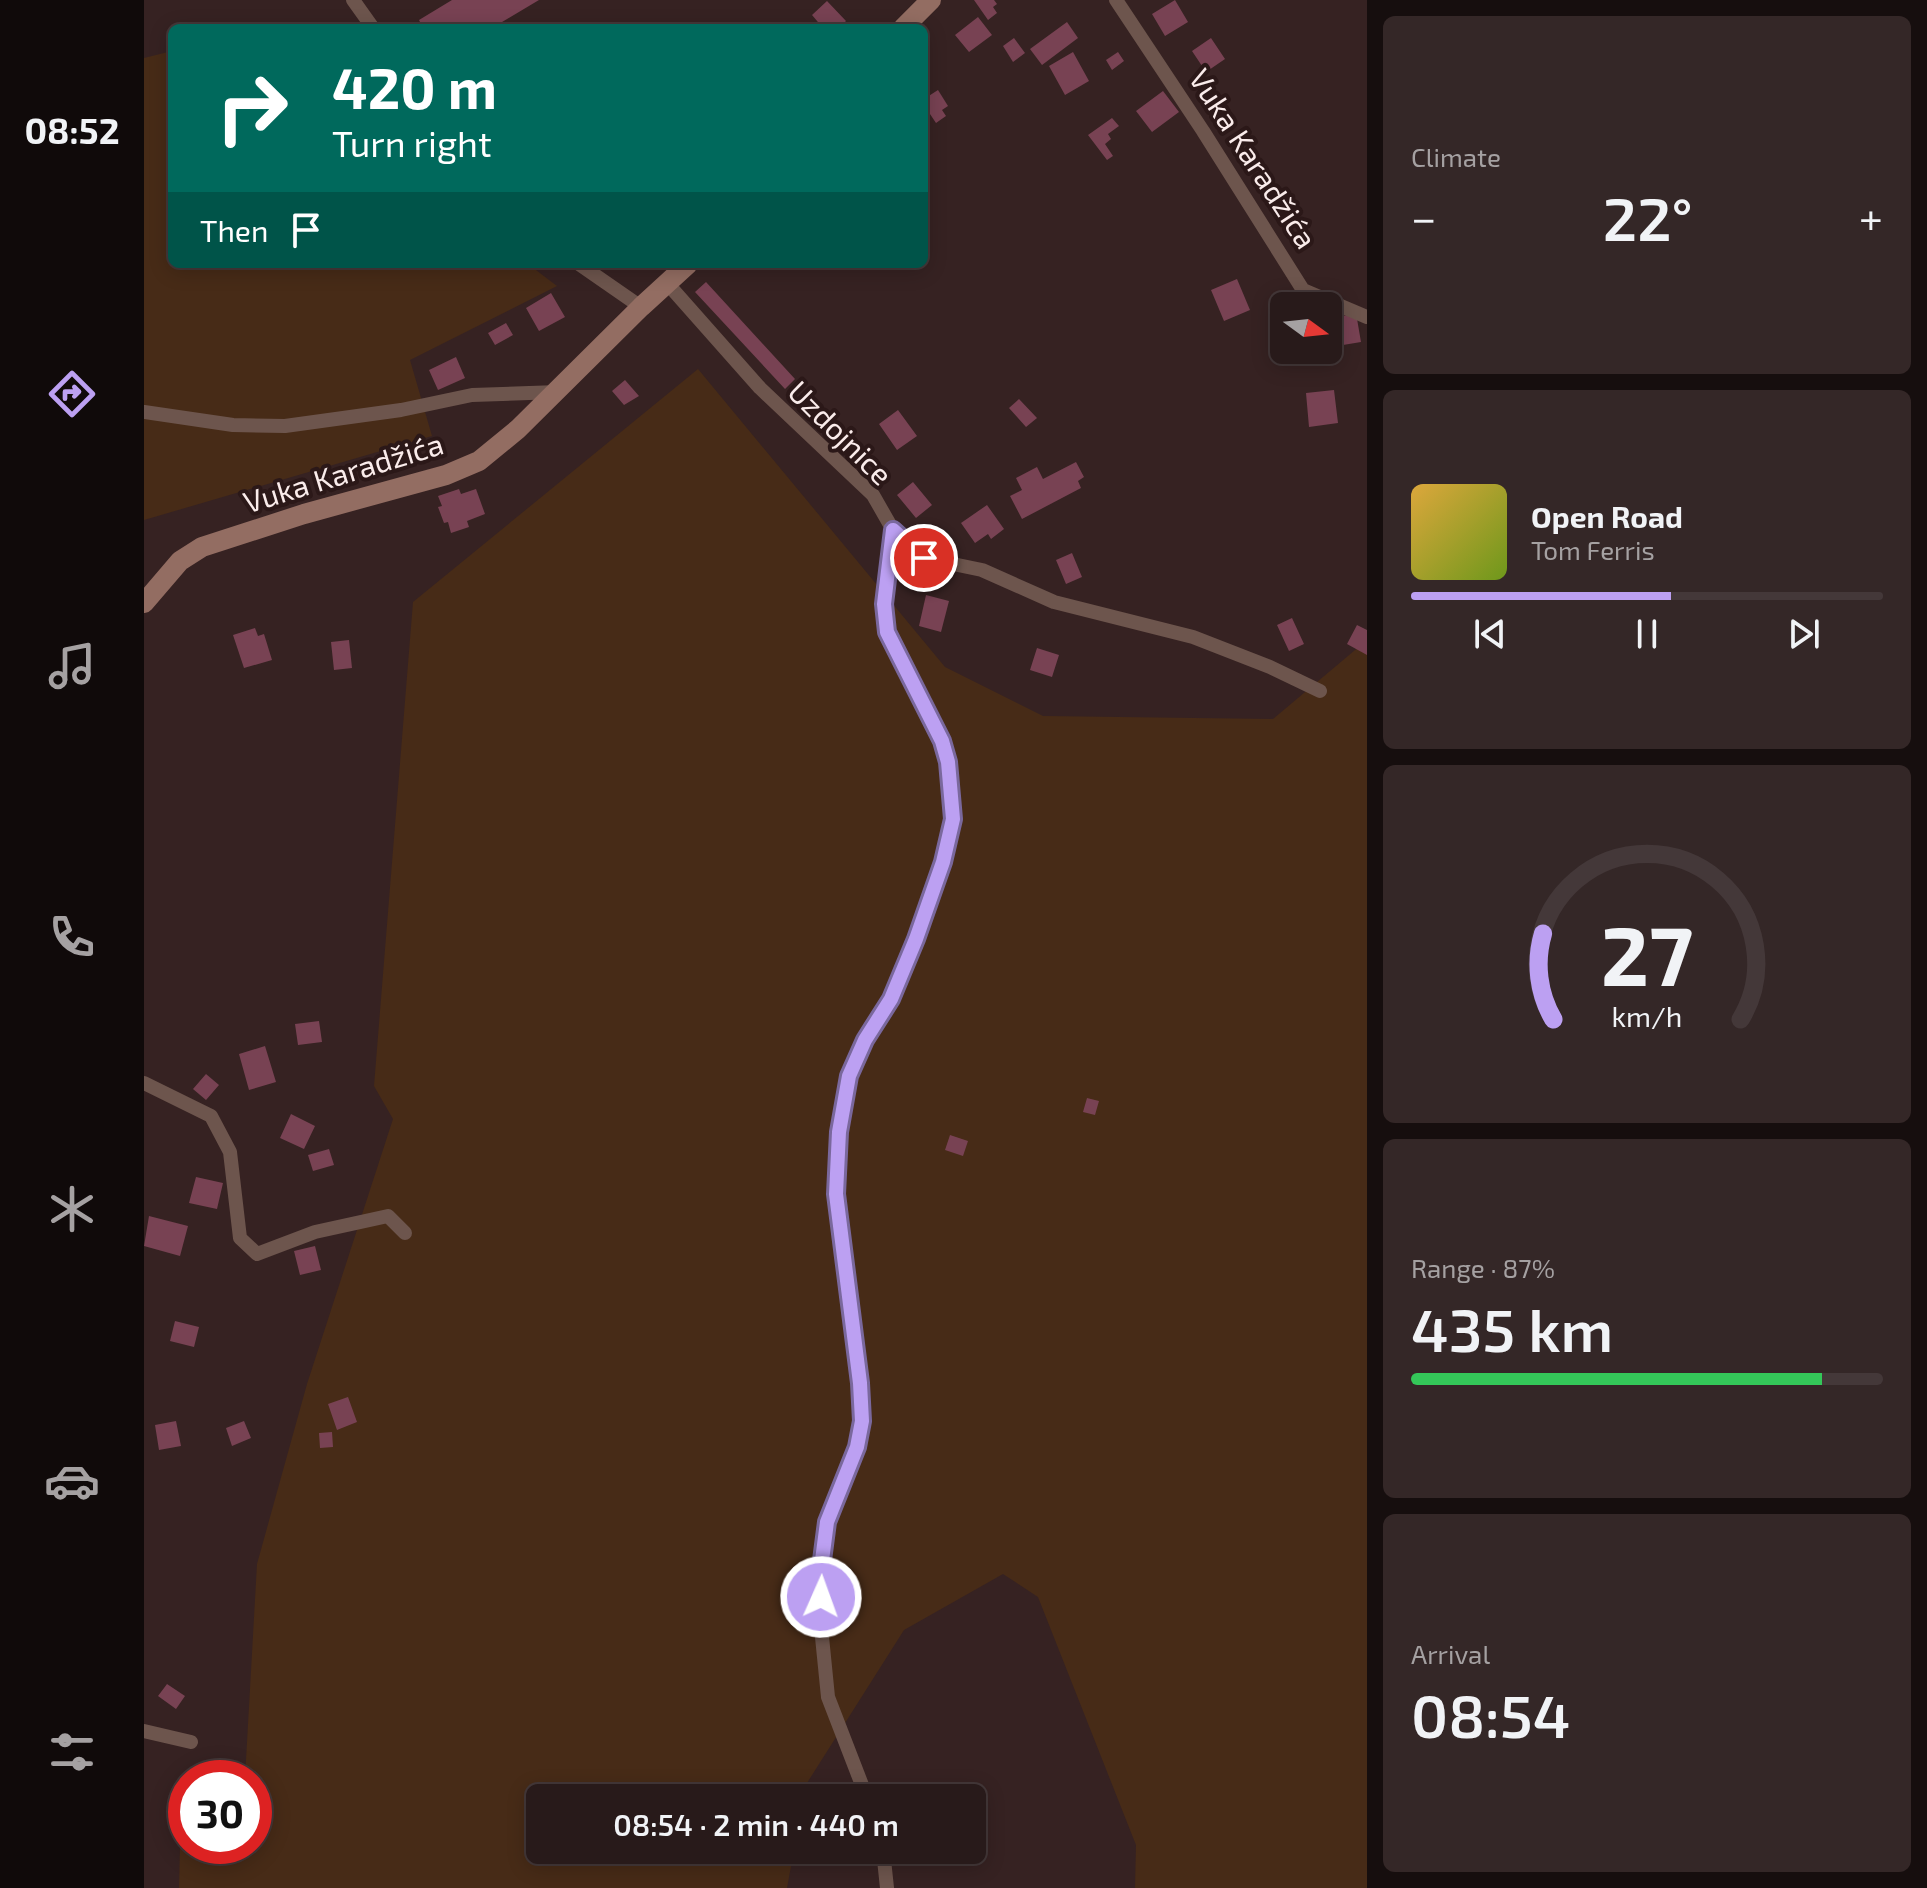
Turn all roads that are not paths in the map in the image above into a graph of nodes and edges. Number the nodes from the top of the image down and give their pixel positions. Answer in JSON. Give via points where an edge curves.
{"nodes":[{"id":1,"x":353,"y":0,"type":"edge"},
{"id":2,"x":931,"y":0,"type":"edge"},
{"id":3,"x":1116,"y":0,"type":"edge"},
{"id":4,"x":370,"y":24,"type":"edge"},
{"id":5,"x":907,"y":24,"type":"edge"},
{"id":6,"x":585,"y":268,"type":"edge"},
{"id":7,"x":684,"y":268,"type":"edge"},
{"id":8,"x":667,"y":283,"type":"junction"},
{"id":9,"x":641,"y":307,"type":"junction"},
{"id":10,"x":1367,"y":317,"type":"edge"},
{"id":11,"x":558,"y":392,"type":"junction"},
{"id":12,"x":144,"y":412,"type":"edge"},
{"id":13,"x":893,"y":530,"type":"junction"},
{"id":14,"x":144,"y":603,"type":"edge"},
{"id":15,"x":1320,"y":691,"type":"dead end"},
{"id":16,"x":144,"y":1083,"type":"edge"},
{"id":17,"x":405,"y":1233,"type":"dead end"},
{"id":18,"x":144,"y":1731,"type":"edge"},
{"id":19,"x":191,"y":1742,"type":"dead end"},
{"id":20,"x":862,"y":1784,"type":"edge"},
{"id":21,"x":884,"y":1864,"type":"edge"},
{"id":22,"x":887,"y":1888,"type":"edge"}],
"edges":[{"from":1,"to":4,"type":"street"},
{"from":2,"to":5,"type":"street"},
{"from":3,"to":10,"type":"street","name":"Vuka Karadžića","via":[[1303,290]]},
{"from":6,"to":9,"type":"street"},
{"from":7,"to":8,"type":"street","name":"Vuka Karadžića"},
{"from":8,"to":9,"type":"street","name":"Vuka Karadžića"},
{"from":8,"to":13,"type":"street","name":"Uzdojnice","via":[[760,388],[873,495]]},
{"from":9,"to":11,"type":"street","name":"Vuka Karadžića"},
{"from":11,"to":12,"type":"street","name":"Vuka Karadžića","via":[[472,395],[388,413],[285,426],[233,425]]},
{"from":11,"to":14,"type":"street","name":"Vuka Karadžića","via":[[479,461],[202,547],[180,561]]},
{"from":13,"to":15,"type":"street","via":[[924,558],[982,570],[1054,602],[1193,637]]},
{"from":13,"to":20,"type":"street","name":"Uzdojnice","via":[[884,604],[887,632],[942,741],[953,819],[916,939],[849,1076],[839,1132],[836,1194],[862,1421],[827,1522],[821,1627],[828,1697]]},
{"from":16,"to":17,"type":"street","via":[[211,1116],[230,1152],[240,1238],[257,1254],[315,1232],[388,1216]]},
{"from":18,"to":19,"type":"street"},
{"from":21,"to":22,"type":"street"}]}
